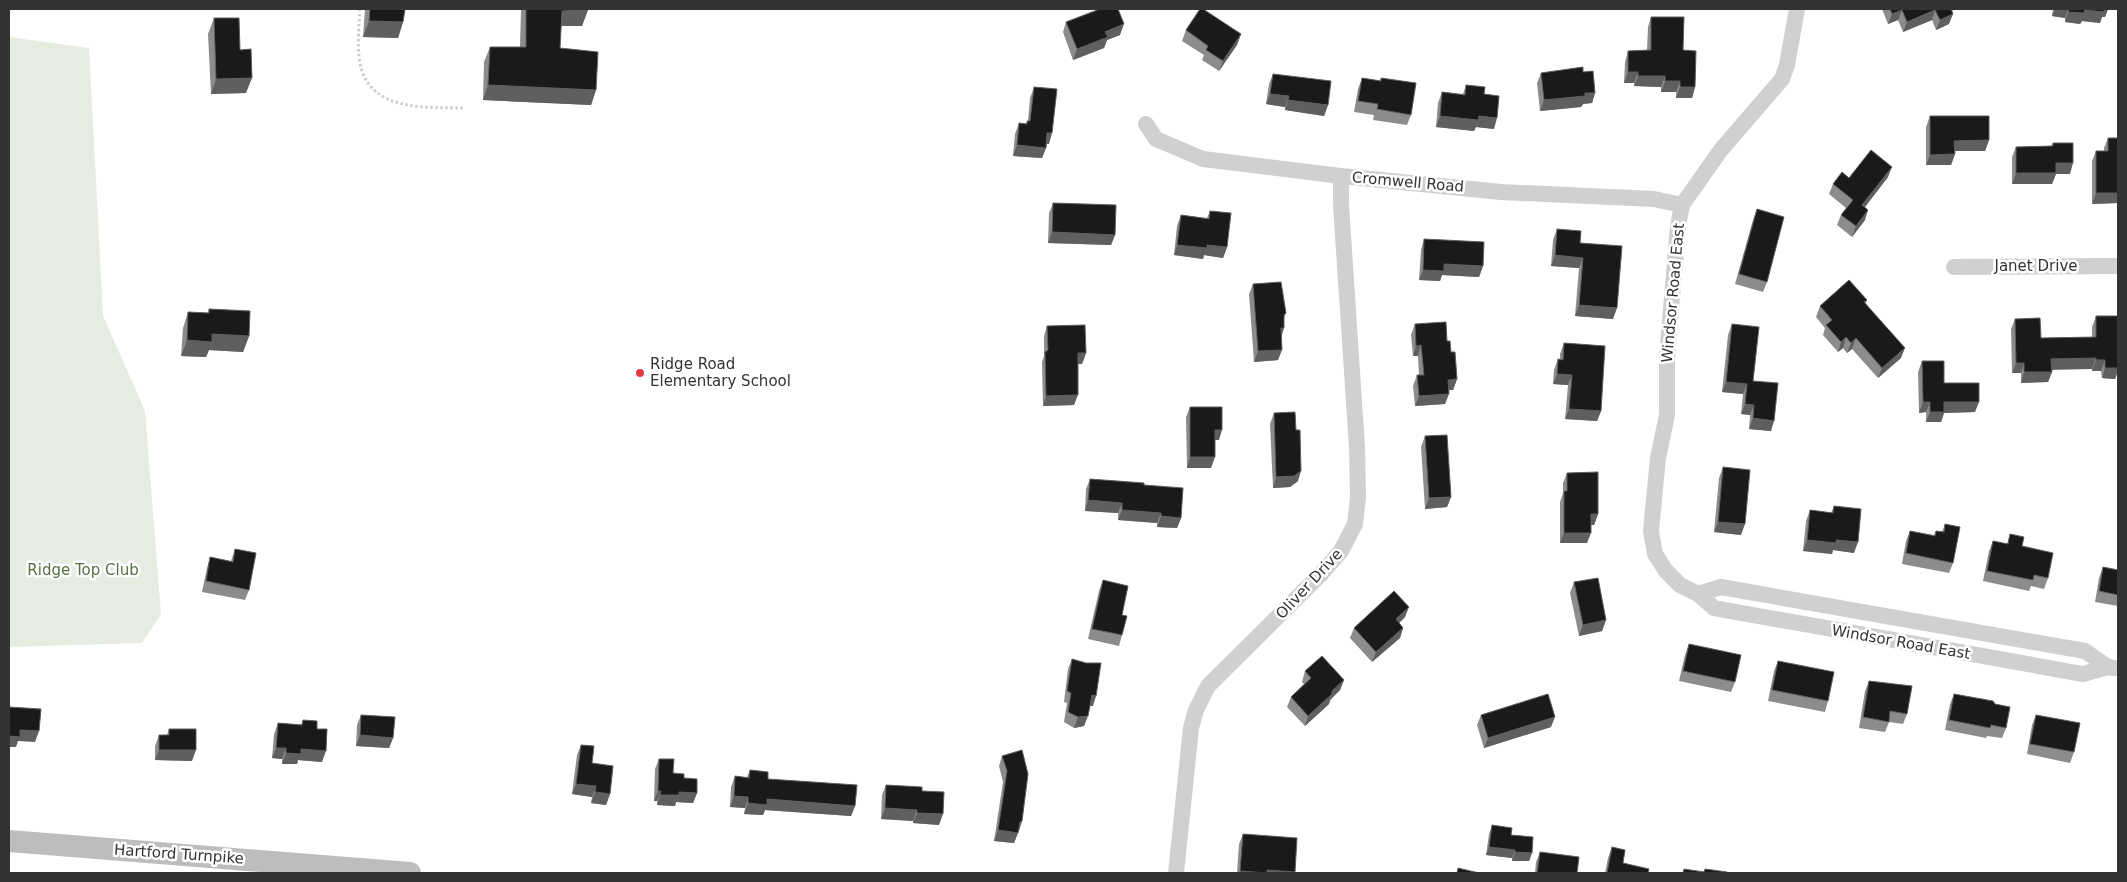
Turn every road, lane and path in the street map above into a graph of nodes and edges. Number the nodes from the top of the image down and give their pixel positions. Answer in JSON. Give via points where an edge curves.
{"nodes":[{"id":1,"x":360,"y":9,"type":"edge"},
{"id":2,"x":1797,"y":9,"type":"edge"},
{"id":3,"x":464,"y":108,"type":"dead end"},
{"id":4,"x":1146,"y":124,"type":"dead end"},
{"id":5,"x":1341,"y":176,"type":"junction"},
{"id":6,"x":1682,"y":205,"type":"junction"},
{"id":7,"x":1954,"y":266,"type":"dead end"},
{"id":8,"x":2118,"y":266,"type":"edge"},
{"id":9,"x":1698,"y":594,"type":"junction"},
{"id":10,"x":2113,"y":667,"type":"edge"},
{"id":11,"x":9,"y":841,"type":"edge"},
{"id":12,"x":410,"y":873,"type":"edge"},
{"id":13,"x":1176,"y":873,"type":"edge"}],
"edges":[{"from":1,"to":3,"type":"path","via":[[362,70],[372,89],[400,103]]},
{"from":2,"to":6,"type":"street","name":"Windsor Road East","via":[[1788,64],[1782,79],[1720,151]]},
{"from":4,"to":5,"type":"street","name":"Cromwell Road","via":[[1156,139],[1203,159]]},
{"from":5,"to":6,"type":"street","name":"Cromwell Road","via":[[1501,192],[1654,199]]},
{"from":5,"to":13,"type":"street","name":"Oliver Drive","via":[[1340,205],[1356,447],[1358,498],[1355,524],[1342,551],[1208,686],[1191,728]]},
{"from":6,"to":9,"type":"street","name":"Windsor Road East","via":[[1666,357],[1667,415],[1658,458],[1651,531],[1655,554],[1666,571],[1680,585]]},
{"from":7,"to":8,"type":"street","name":"Janet Drive"},
{"from":9,"to":10,"type":"street","name":"Windsor Road East","via":[[1721,587],[1858,610],[2085,651]]},
{"from":9,"to":10,"type":"street","name":"Windsor Road East","via":[[1714,608],[2084,674]]},
{"from":11,"to":12,"type":"main road","name":"Hartford Turnpike"}]}
